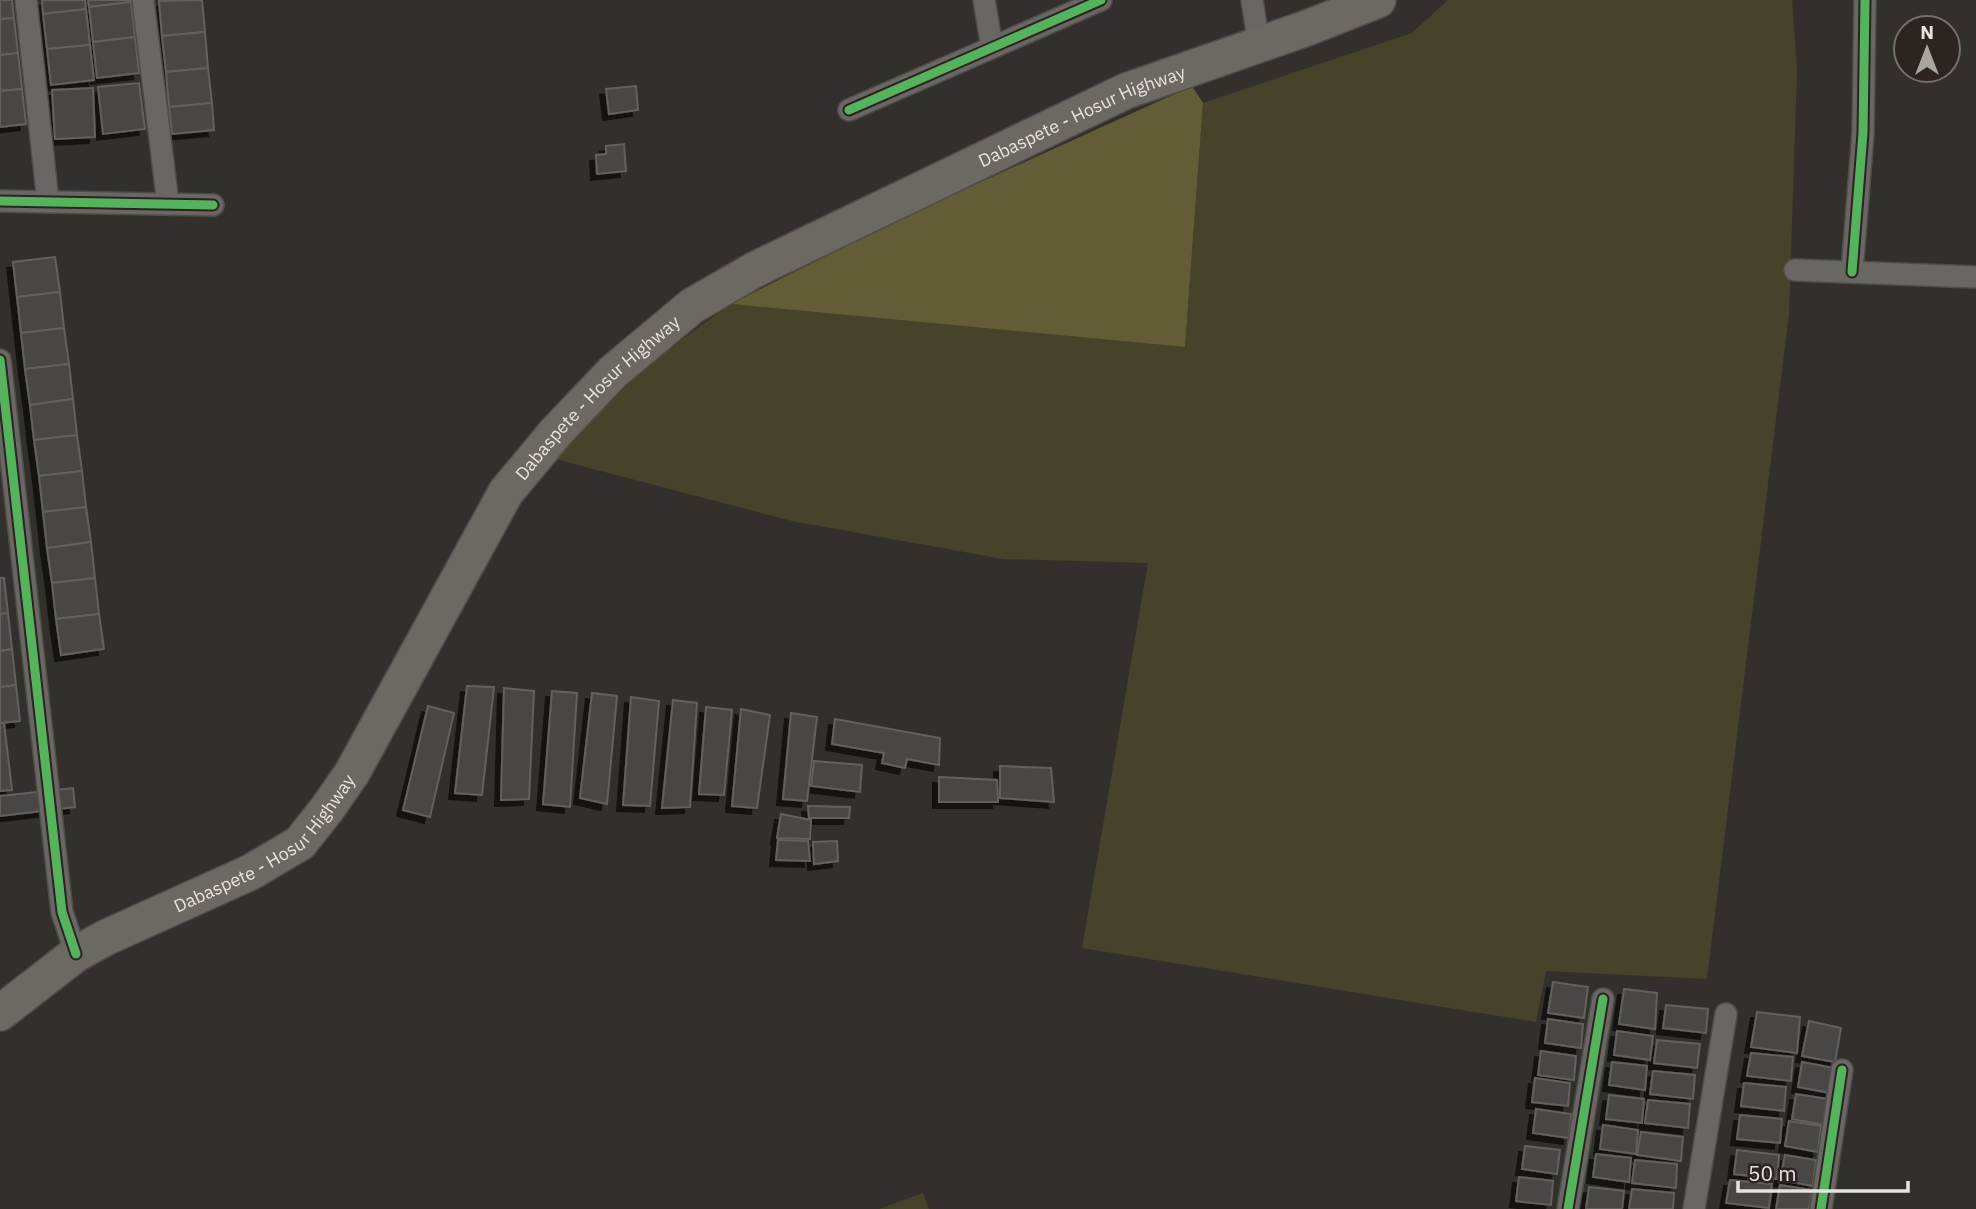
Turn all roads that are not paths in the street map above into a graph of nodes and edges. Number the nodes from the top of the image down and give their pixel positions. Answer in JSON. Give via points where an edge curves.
{"nodes":[{"id":1,"x":26,"y":0,"type":"edge"},
{"id":2,"x":143,"y":0,"type":"edge"},
{"id":3,"x":984,"y":0,"type":"edge"},
{"id":4,"x":1101,"y":0,"type":"edge"},
{"id":5,"x":1252,"y":0,"type":"edge"},
{"id":6,"x":1378,"y":0,"type":"edge"},
{"id":7,"x":1865,"y":0,"type":"edge"},
{"id":8,"x":1259,"y":45,"type":"junction"},
{"id":9,"x":992,"y":47,"type":"junction"},
{"id":10,"x":849,"y":110,"type":"dead end"},
{"id":11,"x":0,"y":201,"type":"edge"},
{"id":12,"x":48,"y":202,"type":"junction"},
{"id":13,"x":167,"y":204,"type":"junction"},
{"id":14,"x":213,"y":205,"type":"dead end"},
{"id":15,"x":1795,"y":270,"type":"dead end"},
{"id":16,"x":1852,"y":272,"type":"junction"},
{"id":17,"x":1976,"y":277,"type":"edge"},
{"id":18,"x":0,"y":360,"type":"edge"},
{"id":19,"x":7,"y":490,"type":"edge"},
{"id":20,"x":76,"y":954,"type":"junction"},
{"id":21,"x":1603,"y":999,"type":"dead end"},
{"id":22,"x":0,"y":1013,"type":"edge"},
{"id":23,"x":1726,"y":1014,"type":"dead end"},
{"id":24,"x":1842,"y":1070,"type":"dead end"},
{"id":25,"x":1568,"y":1209,"type":"edge"},
{"id":26,"x":1694,"y":1209,"type":"edge"},
{"id":27,"x":1821,"y":1209,"type":"edge"}],
"edges":[{"from":1,"to":12,"type":"street"},
{"from":2,"to":13,"type":"street"},
{"from":3,"to":9,"type":"street"},
{"from":4,"to":9,"type":"street"},
{"from":5,"to":8,"type":"street"},
{"from":6,"to":8,"type":"highway","name":"Dabaspete - Hosur Highway"},
{"from":7,"to":16,"type":"street","via":[[1863,133]]},
{"from":8,"to":20,"type":"highway","name":"Dabaspete - Hosur Highway","via":[[1126,91],[756,269],[692,306],[613,372],[506,492],[352,773],[300,842],[251,872]]},
{"from":9,"to":10,"type":"street"},
{"from":11,"to":12,"type":"street"},
{"from":12,"to":13,"type":"street"},
{"from":13,"to":14,"type":"street"},
{"from":15,"to":16,"type":"street"},
{"from":16,"to":17,"type":"street"},
{"from":18,"to":19,"type":"street"},
{"from":19,"to":20,"type":"street","via":[[62,912]]},
{"from":20,"to":22,"type":"highway","name":"Dabaspete - Hosur Highway"},
{"from":21,"to":25,"type":"street"},
{"from":23,"to":26,"type":"street"},
{"from":24,"to":27,"type":"street"}]}
